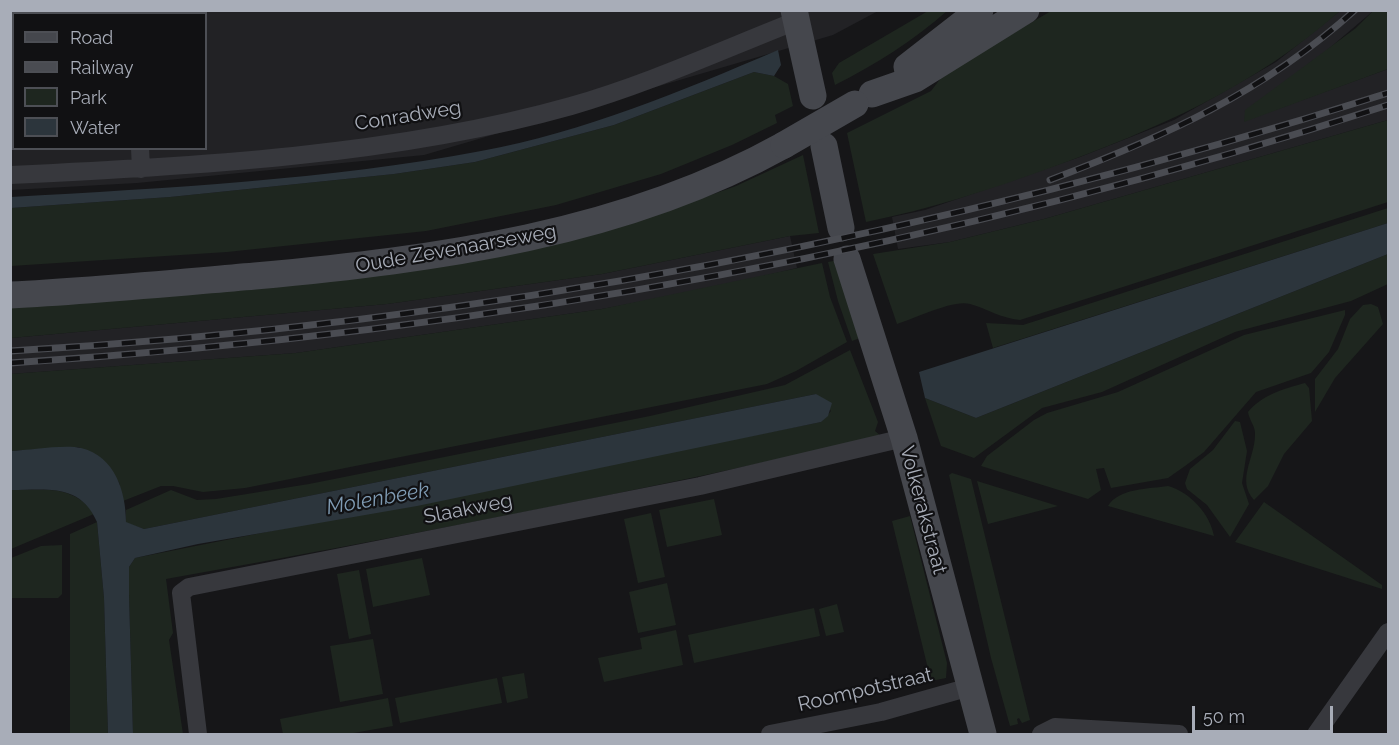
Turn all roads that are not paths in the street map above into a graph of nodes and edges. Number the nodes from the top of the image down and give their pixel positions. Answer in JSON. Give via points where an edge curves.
{"nodes":[{"id":1,"x":980,"y":10,"type":"edge"},
{"id":2,"x":1026,"y":10,"type":"edge"},
{"id":3,"x":795,"y":16,"type":"edge"},
{"id":4,"x":813,"y":96,"type":"dead end"},
{"id":5,"x":864,"y":99,"type":"junction"},
{"id":6,"x":824,"y":146,"type":"dead end"},
{"id":7,"x":140,"y":150,"type":"edge"},
{"id":8,"x":141,"y":169,"type":"junction"},
{"id":9,"x":10,"y":175,"type":"edge"},
{"id":10,"x":841,"y":228,"type":"dead end"},
{"id":11,"x":848,"y":259,"type":"dead end"},
{"id":12,"x":10,"y":294,"type":"edge"},
{"id":13,"x":904,"y":438,"type":"junction"},
{"id":14,"x":1389,"y":632,"type":"edge"},
{"id":15,"x":970,"y":687,"type":"junction"},
{"id":16,"x":198,"y":735,"type":"edge"},
{"id":17,"x":770,"y":735,"type":"edge"},
{"id":18,"x":983,"y":735,"type":"edge"},
{"id":19,"x":1041,"y":735,"type":"edge"},
{"id":20,"x":1179,"y":735,"type":"edge"},
{"id":21,"x":1316,"y":735,"type":"edge"}],
"edges":[{"from":1,"to":5,"type":"street","name":"Oude Zevenaarseweg"},
{"from":2,"to":5,"type":"street","name":"Oude Zevenaarseweg","via":[[915,79]]},
{"from":3,"to":4,"type":"street"},
{"from":3,"to":8,"type":"street","name":"Conradweg","via":[[684,66],[572,106],[461,131],[320,152]]},
{"from":5,"to":12,"type":"street","name":"Oude Zevenaarseweg","bridge":true,"via":[[717,179],[586,225],[526,240],[374,265],[107,291]]},
{"from":6,"to":10,"type":"street"},
{"from":7,"to":8,"type":"street"},
{"from":8,"to":9,"type":"street","name":"Conradweg"},
{"from":11,"to":13,"type":"street","name":"Volkerakstraat"},
{"from":13,"to":15,"type":"street","name":"Volkerakstraat"},
{"from":13,"to":16,"type":"street","name":"Slaakweg","via":[[700,486],[189,587],[181,593]]},
{"from":14,"to":21,"type":"street"},
{"from":15,"to":17,"type":"street","name":"Roompotstraat","via":[[881,712]]},
{"from":15,"to":18,"type":"street","name":"Volkerakstraat"},
{"from":19,"to":20,"type":"street","via":[[1055,727],[1065,727]]}]}
